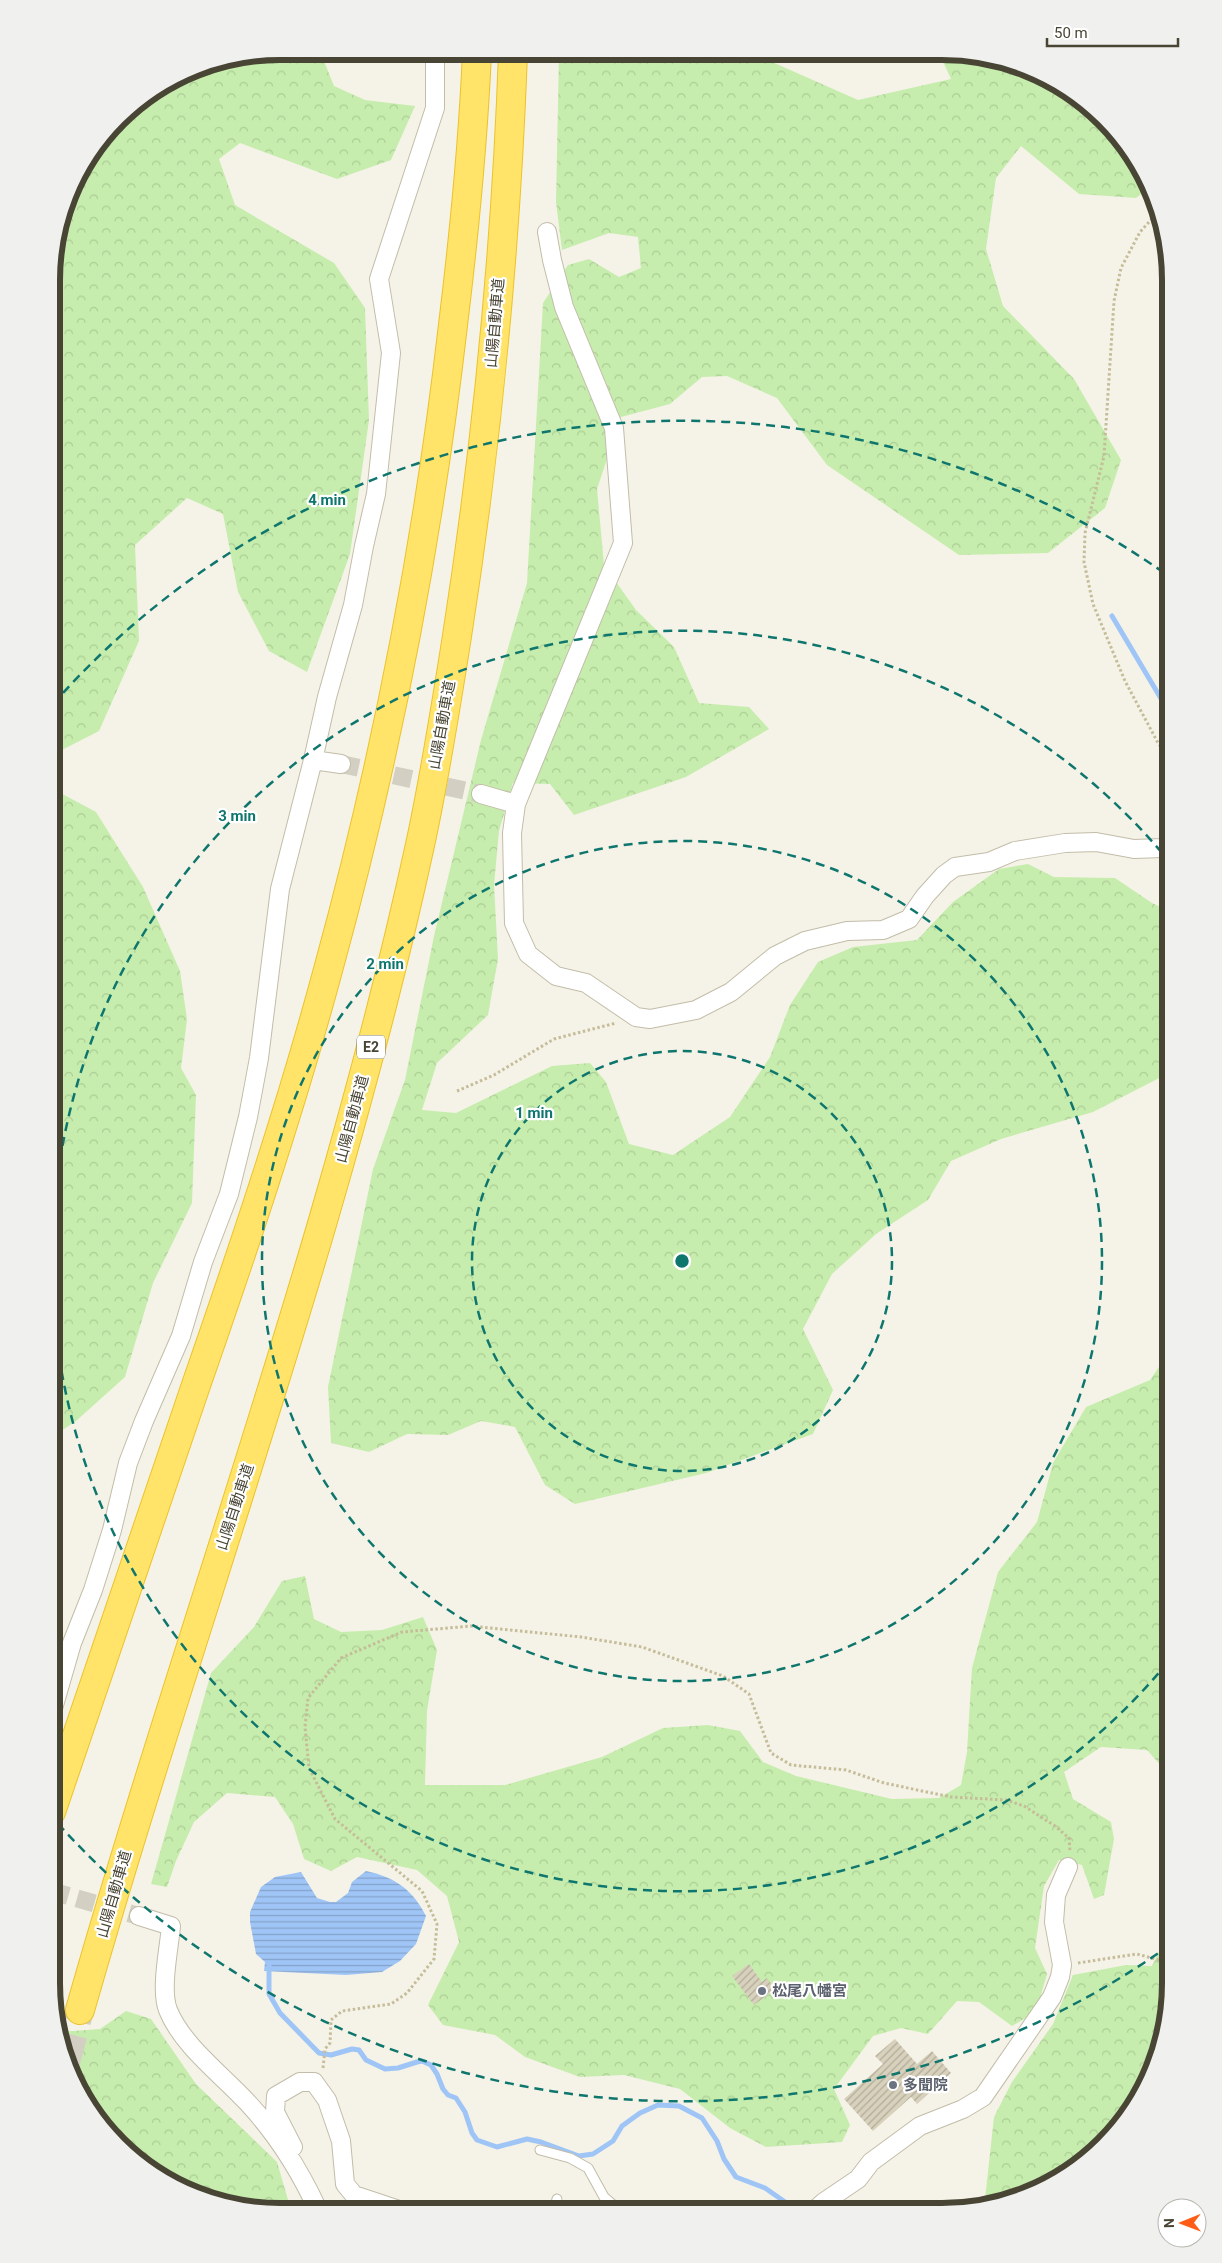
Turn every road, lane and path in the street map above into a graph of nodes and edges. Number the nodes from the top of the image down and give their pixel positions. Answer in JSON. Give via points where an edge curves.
{"nodes":[{"id":1,"x":435,"y":60,"type":"edge"},
{"id":2,"x":476,"y":60,"type":"edge"},
{"id":3,"x":513,"y":60,"type":"edge"},
{"id":4,"x":1153,"y":218,"type":"edge"},
{"id":5,"x":547,"y":232,"type":"dead end"},
{"id":6,"x":1162,"y":749,"type":"edge"},
{"id":7,"x":313,"y":760,"type":"junction"},
{"id":8,"x":341,"y":764,"type":"tunnel mouth"},
{"id":9,"x":481,"y":794,"type":"tunnel mouth"},
{"id":10,"x":516,"y":804,"type":"junction"},
{"id":11,"x":1162,"y":848,"type":"edge"},
{"id":12,"x":636,"y":1017,"type":"junction"},
{"id":13,"x":457,"y":1091,"type":"dead end"},
{"id":14,"x":60,"y":1684,"type":"edge"},
{"id":15,"x":60,"y":1788,"type":"edge"},
{"id":16,"x":1068,"y":1867,"type":"joint"},
{"id":17,"x":139,"y":1916,"type":"tunnel mouth"},
{"id":18,"x":1162,"y":1961,"type":"edge"},
{"id":19,"x":1062,"y":1965,"type":"junction"},
{"id":20,"x":80,"y":2010,"type":"tunnel mouth"},
{"id":21,"x":322,"y":2061,"type":"dead end"},
{"id":22,"x":540,"y":2150,"type":"dead end"},
{"id":23,"x":303,"y":2178,"type":"junction"},
{"id":24,"x":557,"y":2199,"type":"dead end"},
{"id":25,"x":315,"y":2203,"type":"edge"},
{"id":26,"x":376,"y":2203,"type":"edge"},
{"id":27,"x":556,"y":2203,"type":"edge"},
{"id":28,"x":611,"y":2203,"type":"edge"},
{"id":29,"x":823,"y":2203,"type":"edge"}],
"edges":[{"from":1,"to":7,"type":"street","via":[[435,108],[379,279],[391,353],[376,494],[354,605],[326,697]]},
{"from":2,"to":15,"type":"highway","via":[[465,227],[426,532],[397,685],[363,831],[328,970],[283,1125]]},
{"from":3,"to":20,"type":"highway","name":"山陽自動車道","number":"E2","via":[[503,226],[478,490],[448,691],[420,842],[369,1055],[310,1268],[121,1866]]},
{"from":4,"to":6,"type":"path","via":[[1140,232],[1121,268],[1114,301],[1104,456],[1085,533],[1084,562],[1093,604],[1122,672]]},
{"from":5,"to":10,"type":"street","via":[[564,307],[614,428],[623,543]]},
{"from":7,"to":8,"type":"street"},
{"from":7,"to":14,"type":"street","via":[[280,889],[259,1058],[229,1194],[203,1262],[181,1336],[128,1463],[112,1530]]},
{"from":9,"to":10,"type":"street"},
{"from":10,"to":12,"type":"street","via":[[512,834],[514,923],[528,954],[556,976],[586,983]]},
{"from":11,"to":12,"type":"street","via":[[1134,849],[1096,842],[1065,844],[1015,851],[989,862],[956,867],[925,896],[909,919],[883,930],[847,931],[805,941],[775,956],[731,992],[696,1010],[650,1019]]},
{"from":12,"to":13,"type":"path","via":[[554,1039],[494,1075]]},
{"from":16,"to":19,"type":"street","via":[[1056,1895],[1054,1922]]},
{"from":16,"to":21,"type":"path","via":[[1069,1838],[1024,1806],[1006,1800],[951,1796],[893,1785],[846,1770],[791,1765],[771,1753],[749,1694],[723,1676],[642,1647],[471,1626],[402,1632],[341,1658],[308,1698],[305,1727],[309,1768],[335,1819],[422,1891],[437,1924],[434,1959],[407,1993],[391,2004],[342,2011],[331,2020],[330,2043]]},
{"from":17,"to":23,"type":"street","via":[[171,1926],[165,1991],[167,2009],[184,2037],[249,2104]]},
{"from":18,"to":19,"type":"path","via":[[1137,1954]]},
{"from":19,"to":29,"type":"street","via":[[1052,1997],[983,2098],[920,2126],[872,2162],[858,2179]]},
{"from":22,"to":28,"type":"lane","via":[[570,2158],[588,2168]]},
{"from":23,"to":25,"type":"street"},
{"from":23,"to":26,"type":"street","via":[[299,2159],[275,2112],[276,2096],[300,2082],[314,2082],[327,2100],[341,2141],[346,2184],[354,2196]]},
{"from":24,"to":27,"type":"lane"}]}
